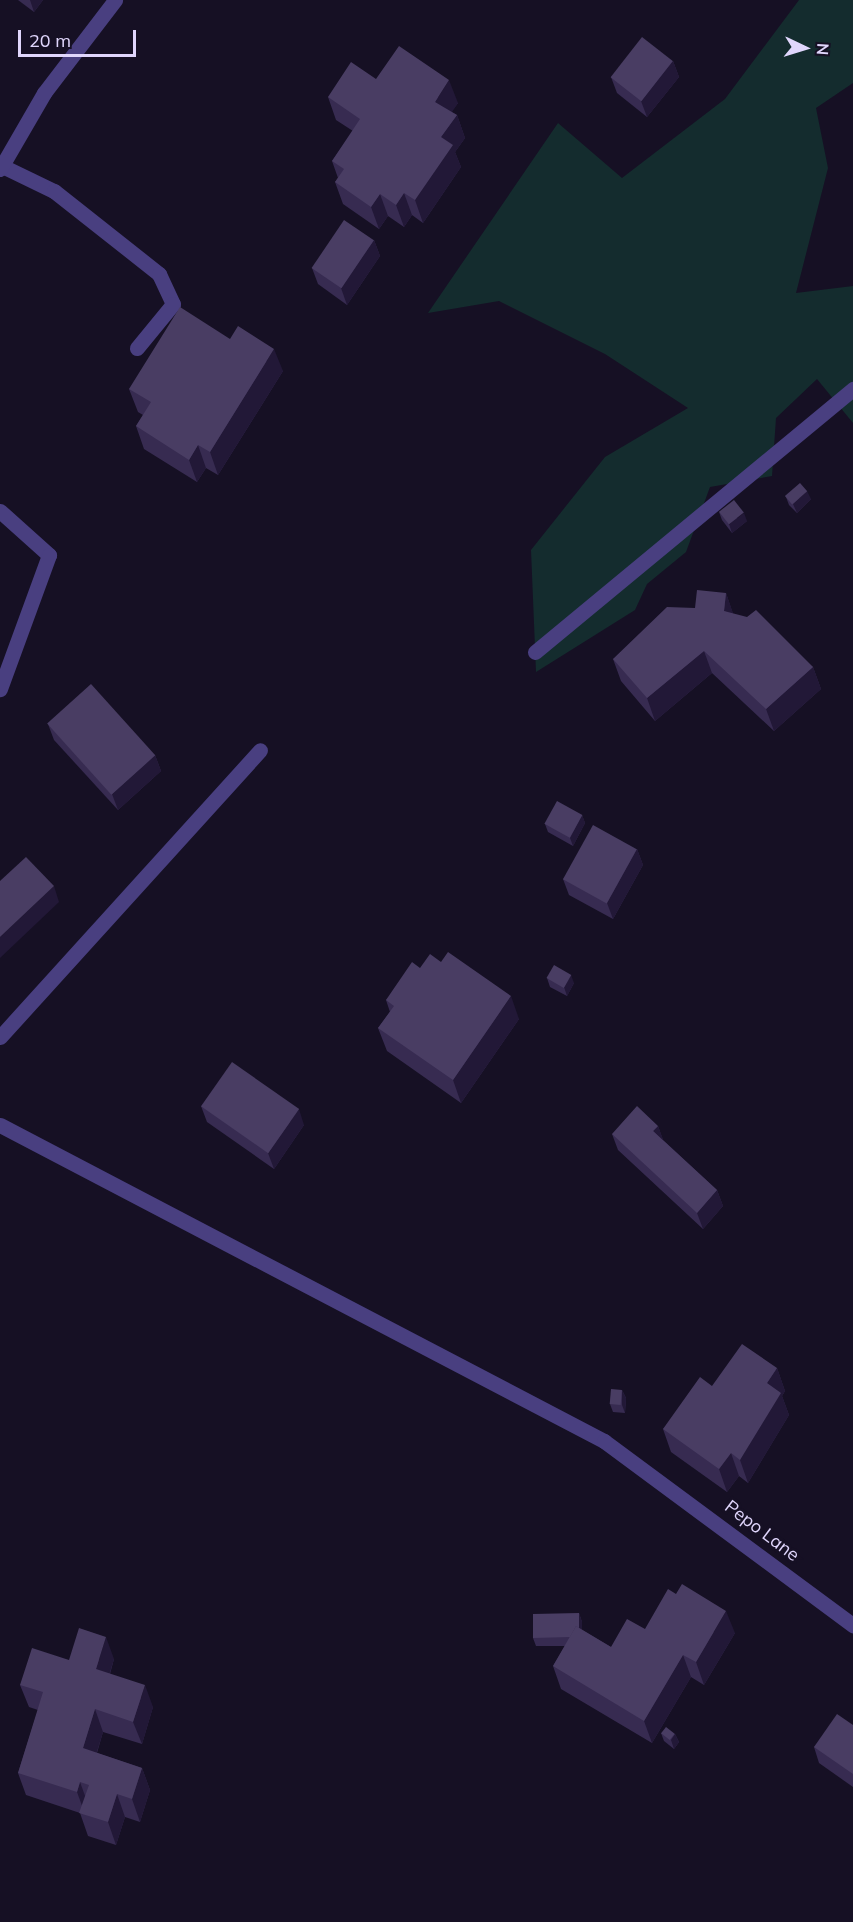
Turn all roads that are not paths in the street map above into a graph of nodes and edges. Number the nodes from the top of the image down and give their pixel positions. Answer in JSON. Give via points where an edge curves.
{"nodes":[{"id":1,"x":115,"y":0,"type":"edge"},
{"id":2,"x":1,"y":168,"type":"edge"},
{"id":3,"x":137,"y":348,"type":"dead end"},
{"id":4,"x":853,"y":389,"type":"edge"},
{"id":5,"x":0,"y":511,"type":"edge"},
{"id":6,"x":535,"y":652,"type":"dead end"},
{"id":7,"x":0,"y":689,"type":"edge"},
{"id":8,"x":260,"y":750,"type":"dead end"},
{"id":9,"x":0,"y":1037,"type":"edge"},
{"id":10,"x":0,"y":1125,"type":"edge"},
{"id":11,"x":853,"y":1625,"type":"edge"}],
"edges":[{"from":1,"to":2,"type":"street","via":[[44,93]]},
{"from":2,"to":3,"type":"street","via":[[54,191],[159,274],[173,304]]},
{"from":4,"to":6,"type":"street"},
{"from":5,"to":7,"type":"street","via":[[49,555]]},
{"from":8,"to":9,"type":"street"},
{"from":10,"to":11,"type":"street","name":"Pepo Lane","via":[[604,1441],[647,1469]]}]}
